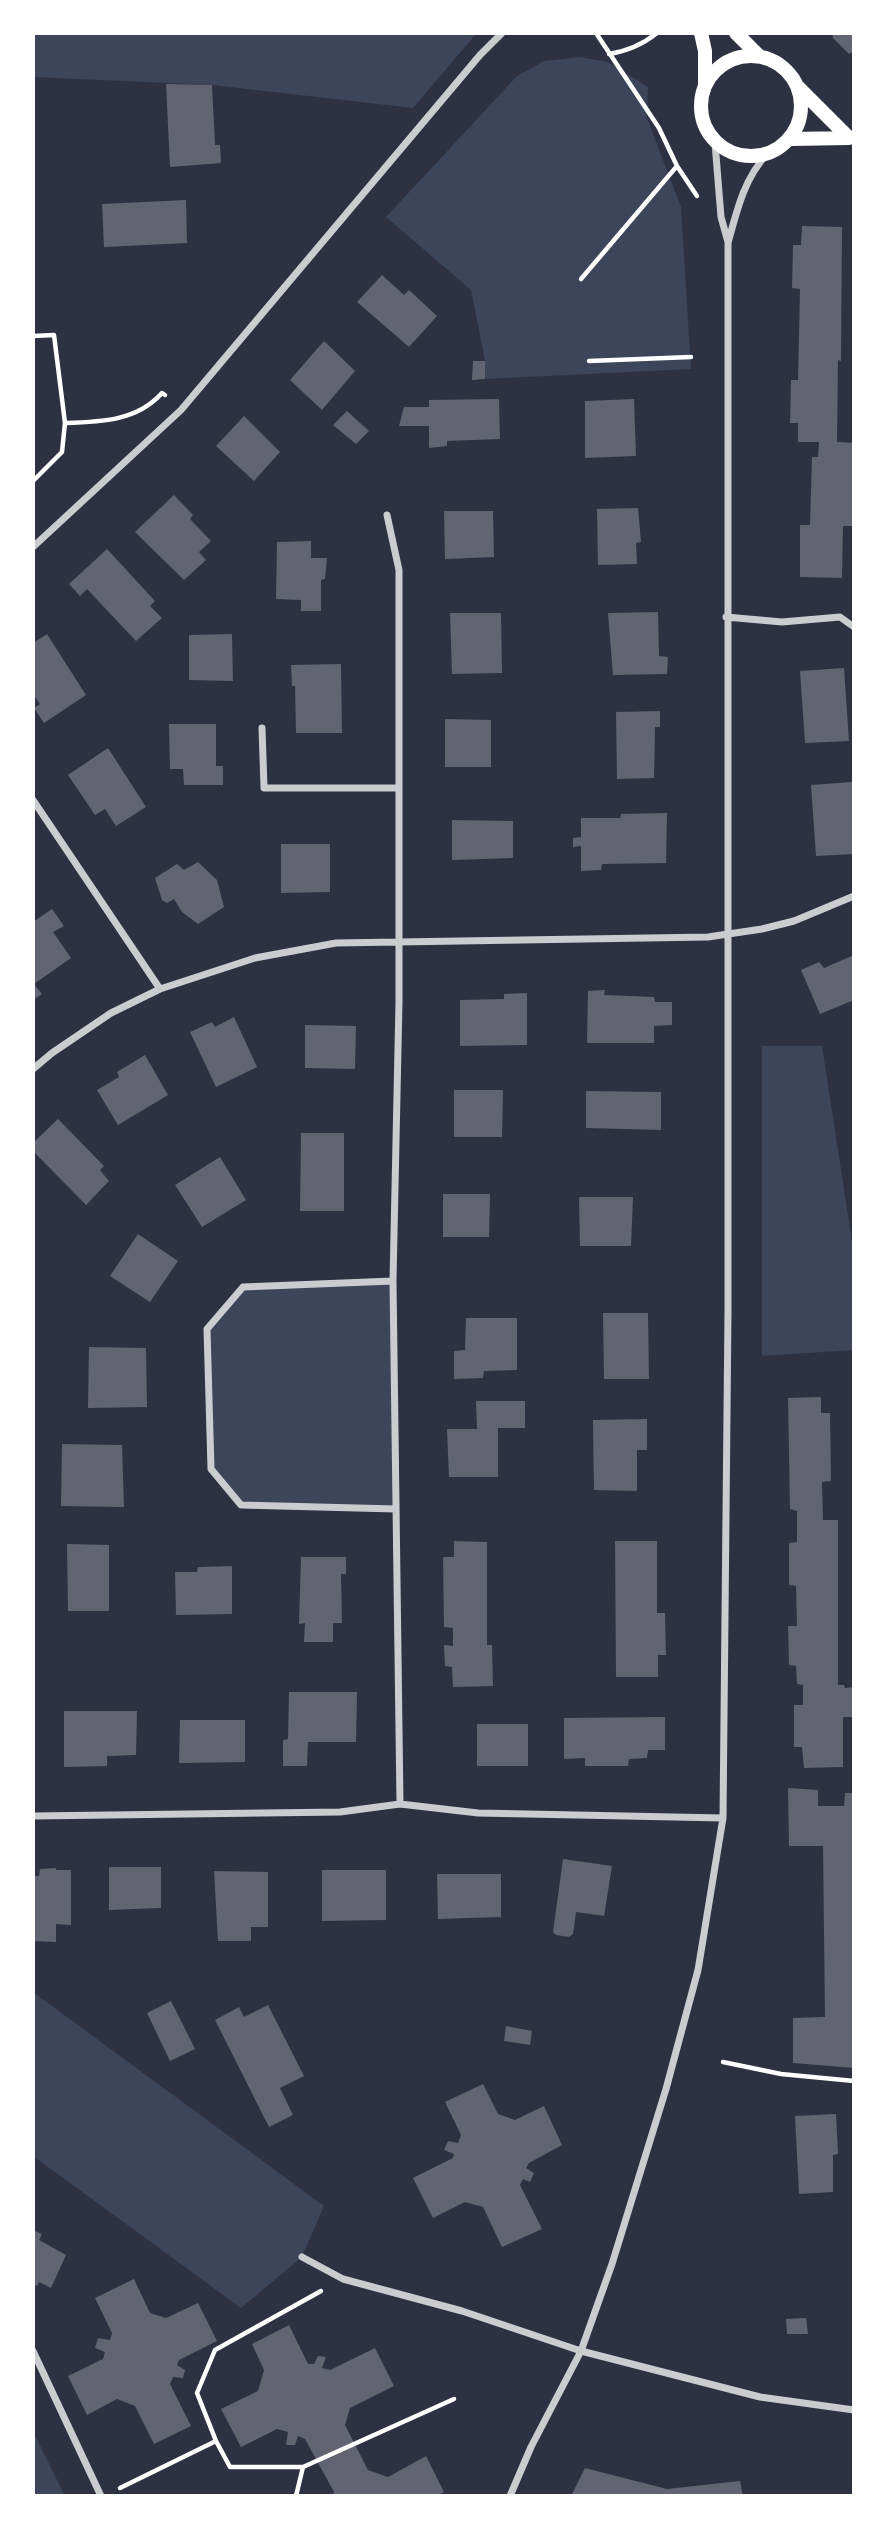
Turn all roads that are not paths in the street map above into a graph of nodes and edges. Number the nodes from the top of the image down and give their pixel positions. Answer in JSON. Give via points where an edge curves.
{"nodes":[{"id":1,"x":502,"y":33,"type":"edge"},
{"id":2,"x":701,"y":33,"type":"edge"},
{"id":3,"x":736,"y":33,"type":"edge"},
{"id":4,"x":759,"y":56,"type":"junction"},
{"id":5,"x":705,"y":86,"type":"junction"},
{"id":6,"x":797,"y":86,"type":"junction"},
{"id":7,"x":791,"y":139,"type":"junction"},
{"id":8,"x":851,"y":140,"type":"edge"},
{"id":9,"x":715,"y":143,"type":"junction"},
{"id":10,"x":767,"y":153,"type":"junction"},
{"id":11,"x":728,"y":243,"type":"junction"},
{"id":12,"x":387,"y":515,"type":"dead end"},
{"id":13,"x":33,"y":547,"type":"edge"},
{"id":14,"x":726,"y":617,"type":"junction"},
{"id":15,"x":854,"y":626,"type":"edge"},
{"id":16,"x":262,"y":728,"type":"dead end"},
{"id":17,"x":398,"y":788,"type":"junction"},
{"id":18,"x":33,"y":800,"type":"edge"},
{"id":19,"x":854,"y":896,"type":"edge"},
{"id":20,"x":728,"y":933,"type":"junction"},
{"id":21,"x":398,"y":942,"type":"junction"},
{"id":22,"x":160,"y":989,"type":"junction"},
{"id":23,"x":33,"y":1069,"type":"edge"},
{"id":24,"x":393,"y":1282,"type":"junction"},
{"id":25,"x":396,"y":1509,"type":"junction"},
{"id":26,"x":400,"y":1804,"type":"junction"},
{"id":27,"x":33,"y":1816,"type":"edge"},
{"id":28,"x":723,"y":1818,"type":"junction"},
{"id":29,"x":302,"y":2257,"type":"dead end"},
{"id":30,"x":33,"y":2351,"type":"edge"},
{"id":31,"x":581,"y":2351,"type":"junction"},
{"id":32,"x":854,"y":2410,"type":"edge"},
{"id":33,"x":101,"y":2496,"type":"edge"},
{"id":34,"x":510,"y":2496,"type":"edge"}],
"edges":[{"from":1,"to":13,"type":"street","via":[[181,410]]},
{"from":2,"to":5,"type":"main road"},
{"from":3,"to":4,"type":"main road"},
{"from":4,"to":5,"type":"main road","via":[[727,62]]},
{"from":4,"to":6,"type":"main road","via":[[788,72]]},
{"from":5,"to":9,"type":"main road","via":[[702,119]]},
{"from":6,"to":7,"type":"main road","via":[[800,118]]},
{"from":6,"to":8,"type":"main road"},
{"from":7,"to":8,"type":"main road"},
{"from":7,"to":10,"type":"main road"},
{"from":9,"to":10,"type":"main road","via":[[734,153]]},
{"from":9,"to":11,"type":"street","via":[[721,217]]},
{"from":10,"to":11,"type":"street","via":[[753,169]]},
{"from":11,"to":14,"type":"street"},
{"from":12,"to":17,"type":"street","via":[[399,570]]},
{"from":14,"to":15,"type":"street","via":[[782,622],[839,617]]},
{"from":14,"to":20,"type":"street"},
{"from":16,"to":17,"type":"street","via":[[264,788]]},
{"from":17,"to":21,"type":"street"},
{"from":18,"to":22,"type":"street"},
{"from":19,"to":20,"type":"street","via":[[794,921]]},
{"from":20,"to":21,"type":"street"},
{"from":20,"to":28,"type":"street"},
{"from":21,"to":22,"type":"street","via":[[336,943],[255,958]]},
{"from":21,"to":24,"type":"street"},
{"from":22,"to":23,"type":"street","via":[[111,1013]]},
{"from":24,"to":25,"type":"street"},
{"from":24,"to":25,"type":"street","via":[[243,1287],[207,1329],[211,1469],[241,1505]]},
{"from":25,"to":26,"type":"street"},
{"from":26,"to":27,"type":"street","via":[[340,1812]]},
{"from":26,"to":28,"type":"street","via":[[478,1813]]},
{"from":28,"to":31,"type":"street","via":[[698,1970],[666,2089]]},
{"from":29,"to":31,"type":"street","via":[[343,2279],[462,2311]]},
{"from":30,"to":33,"type":"street"},
{"from":31,"to":32,"type":"street","via":[[761,2397]]},
{"from":31,"to":34,"type":"street"}]}
